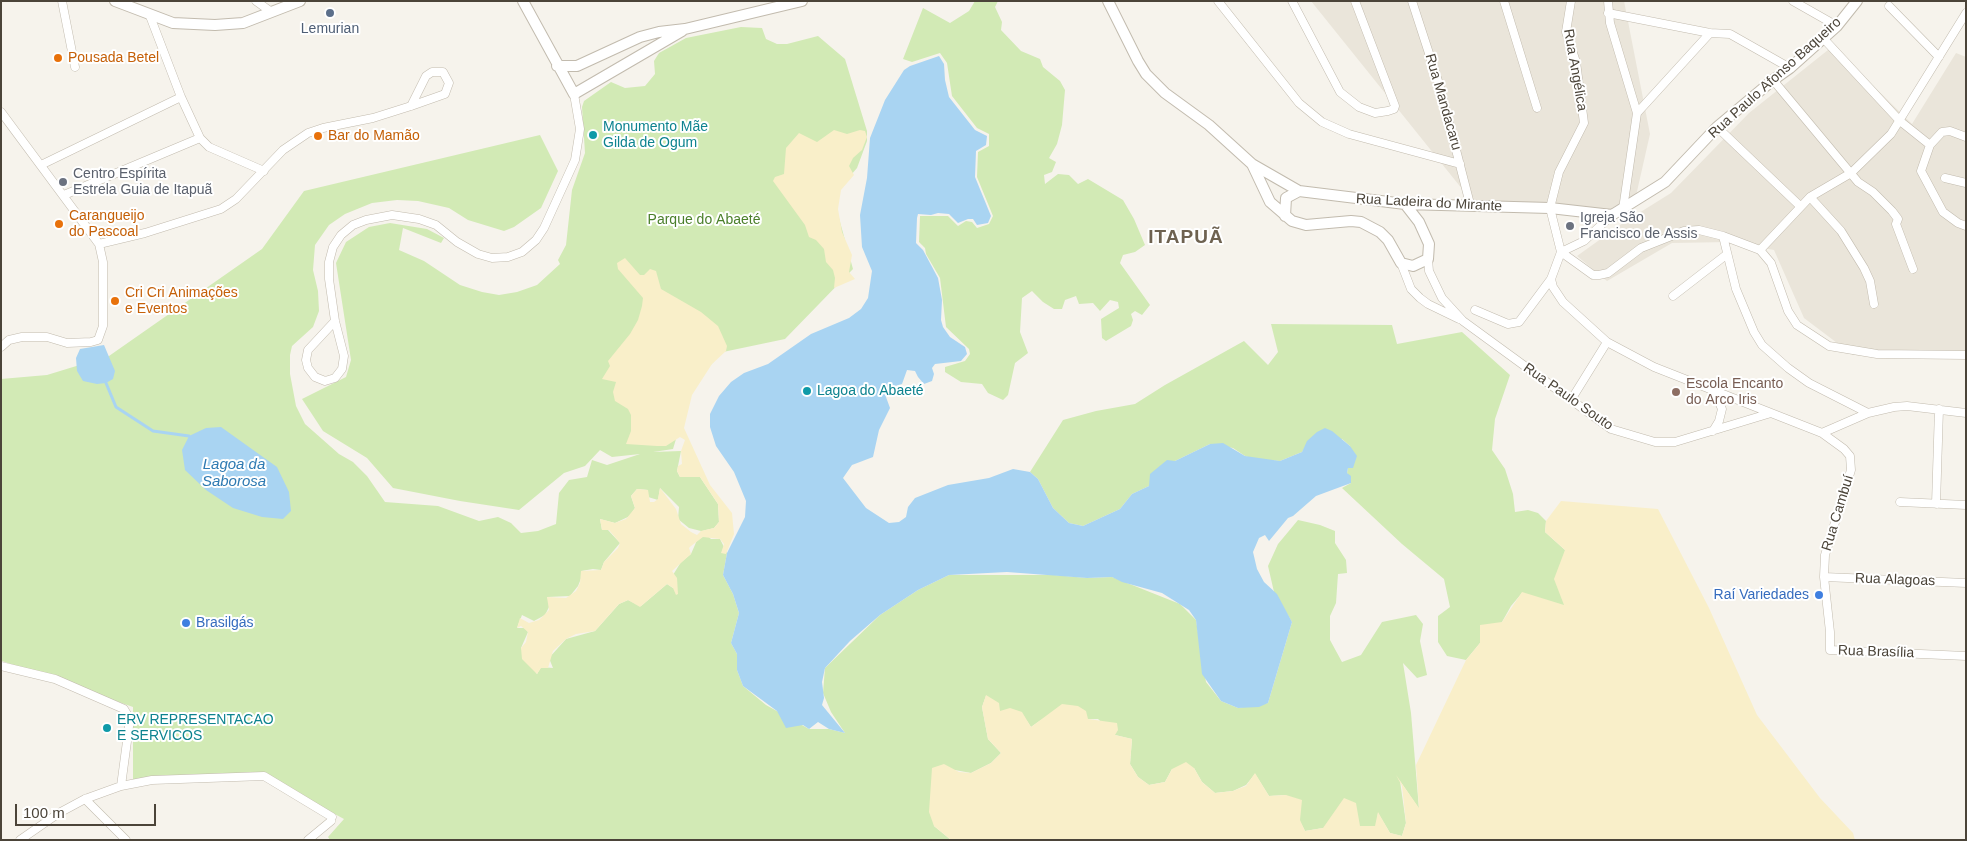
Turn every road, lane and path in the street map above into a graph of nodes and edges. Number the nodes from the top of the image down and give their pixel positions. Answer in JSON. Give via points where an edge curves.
{"nodes":[{"id":1,"x":62,"y":1,"type":"edge"},
{"id":2,"x":115,"y":1,"type":"edge"},
{"id":3,"x":256,"y":1,"type":"edge"},
{"id":4,"x":300,"y":1,"type":"edge"},
{"id":5,"x":523,"y":1,"type":"edge"},
{"id":6,"x":802,"y":1,"type":"edge"},
{"id":7,"x":1108,"y":1,"type":"edge"},
{"id":8,"x":1218,"y":1,"type":"edge"},
{"id":9,"x":1292,"y":1,"type":"edge"},
{"id":10,"x":1355,"y":1,"type":"edge"},
{"id":11,"x":1412,"y":1,"type":"edge"},
{"id":12,"x":1504,"y":1,"type":"edge"},
{"id":13,"x":1571,"y":1,"type":"edge"},
{"id":14,"x":1608,"y":1,"type":"edge"},
{"id":15,"x":1793,"y":1,"type":"edge"},
{"id":16,"x":1857,"y":1,"type":"edge"},
{"id":17,"x":1889,"y":6,"type":"dead end"},
{"id":18,"x":270,"y":11,"type":"junction"},
{"id":19,"x":1608,"y":13,"type":"junction"},
{"id":20,"x":1966,"y":13,"type":"edge"},
{"id":21,"x":150,"y":16,"type":"junction"},
{"id":22,"x":1837,"y":26,"type":"junction"},
{"id":23,"x":685,"y":29,"type":"junction"},
{"id":24,"x":1710,"y":33,"type":"junction"},
{"id":25,"x":640,"y":37,"type":"junction"},
{"id":26,"x":1824,"y":38,"type":"junction"},
{"id":27,"x":650,"y":52,"type":"junction"},
{"id":28,"x":1939,"y":56,"type":"junction"},
{"id":29,"x":557,"y":66,"type":"junction"},
{"id":30,"x":75,"y":67,"type":"dead end"},
{"id":31,"x":1790,"y":68,"type":"junction"},
{"id":32,"x":1773,"y":80,"type":"junction"},
{"id":33,"x":574,"y":94,"type":"junction"},
{"id":34,"x":181,"y":96,"type":"junction"},
{"id":35,"x":411,"y":106,"type":"junction"},
{"id":36,"x":1537,"y":108,"type":"dead end"},
{"id":37,"x":1637,"y":113,"type":"junction"},
{"id":38,"x":2,"y":117,"type":"edge"},
{"id":39,"x":1900,"y":121,"type":"junction"},
{"id":40,"x":1717,"y":127,"type":"junction"},
{"id":41,"x":1966,"y":137,"type":"edge"},
{"id":42,"x":200,"y":138,"type":"junction"},
{"id":43,"x":1930,"y":145,"type":"junction"},
{"id":44,"x":1252,"y":164,"type":"junction"},
{"id":45,"x":1460,"y":164,"type":"junction"},
{"id":46,"x":41,"y":165,"type":"junction"},
{"id":47,"x":264,"y":171,"type":"junction"},
{"id":48,"x":1851,"y":172,"type":"junction"},
{"id":49,"x":1945,"y":178,"type":"dead end"},
{"id":50,"x":1966,"y":184,"type":"edge"},
{"id":51,"x":1299,"y":191,"type":"junction"},
{"id":52,"x":64,"y":195,"type":"junction"},
{"id":53,"x":1810,"y":197,"type":"junction"},
{"id":54,"x":1406,"y":204,"type":"junction"},
{"id":55,"x":1470,"y":204,"type":"junction"},
{"id":56,"x":1800,"y":206,"type":"junction"},
{"id":57,"x":1550,"y":208,"type":"junction"},
{"id":58,"x":1623,"y":209,"type":"junction"},
{"id":59,"x":1612,"y":215,"type":"junction"},
{"id":60,"x":1285,"y":216,"type":"junction"},
{"id":61,"x":1966,"y":226,"type":"edge"},
{"id":62,"x":1723,"y":236,"type":"junction"},
{"id":63,"x":99,"y":244,"type":"junction"},
{"id":64,"x":1760,"y":250,"type":"junction"},
{"id":65,"x":1561,"y":252,"type":"junction"},
{"id":66,"x":1726,"y":255,"type":"junction"},
{"id":67,"x":1428,"y":258,"type":"junction"},
{"id":68,"x":1400,"y":263,"type":"junction"},
{"id":69,"x":1913,"y":269,"type":"dead end"},
{"id":70,"x":1551,"y":279,"type":"junction"},
{"id":71,"x":1673,"y":296,"type":"dead end"},
{"id":72,"x":1874,"y":304,"type":"dead end"},
{"id":73,"x":1475,"y":310,"type":"dead end"},
{"id":74,"x":335,"y":320,"type":"junction"},
{"id":75,"x":1463,"y":320,"type":"junction"},
{"id":76,"x":1607,"y":342,"type":"junction"},
{"id":77,"x":1,"y":346,"type":"edge"},
{"id":78,"x":1966,"y":355,"type":"edge"},
{"id":79,"x":1714,"y":391,"type":"junction"},
{"id":80,"x":1571,"y":400,"type":"junction"},
{"id":81,"x":1939,"y":409,"type":"junction"},
{"id":82,"x":1771,"y":413,"type":"junction"},
{"id":83,"x":1868,"y":413,"type":"junction"},
{"id":84,"x":1966,"y":413,"type":"edge"},
{"id":85,"x":1714,"y":432,"type":"junction"},
{"id":86,"x":1822,"y":433,"type":"junction"},
{"id":87,"x":1900,"y":502,"type":"dead end"},
{"id":88,"x":1936,"y":504,"type":"junction"},
{"id":89,"x":1966,"y":505,"type":"edge"},
{"id":90,"x":1824,"y":577,"type":"junction"},
{"id":91,"x":1966,"y":584,"type":"edge"},
{"id":92,"x":1966,"y":656,"type":"edge"},
{"id":93,"x":1,"y":666,"type":"edge"},
{"id":94,"x":121,"y":786,"type":"junction"},
{"id":95,"x":85,"y":798,"type":"junction"},
{"id":96,"x":20,"y":840,"type":"edge"},
{"id":97,"x":126,"y":840,"type":"edge"},
{"id":98,"x":308,"y":840,"type":"edge"}],
"edges":[{"from":1,"to":30,"type":"street"},
{"from":2,"to":21,"type":"street"},
{"from":3,"to":18,"type":"street"},
{"from":4,"to":18,"type":"street"},
{"from":5,"to":29,"type":"street"},
{"from":6,"to":23,"type":"street"},
{"from":7,"to":44,"type":"street","name":"Rua Ladeira do Mirante","via":[[1146,74]]},
{"from":8,"to":45,"type":"street","via":[[1299,103],[1322,122],[1349,134]]},
{"from":9,"to":10,"type":"street","via":[[1340,92],[1375,113],[1394,109]]},
{"from":11,"to":45,"type":"street","name":"Rua Mandacaru"},
{"from":12,"to":36,"type":"street"},
{"from":13,"to":57,"type":"street","name":"Rua Angélica","via":[[1566,32],[1576,62],[1584,123],[1559,172]]},
{"from":14,"to":19,"type":"street"},
{"from":15,"to":22,"type":"street"},
{"from":16,"to":22,"type":"street","name":"Rua Paulo Afonso Baqueiro"},
{"from":17,"to":28,"type":"street"},
{"from":18,"to":21,"type":"street","via":[[243,23],[215,25],[173,23]]},
{"from":19,"to":24,"type":"street"},
{"from":19,"to":37,"type":"street"},
{"from":20,"to":28,"type":"street"},
{"from":21,"to":34,"type":"street"},
{"from":22,"to":26,"type":"street","name":"Rua Paulo Afonso Baqueiro"},
{"from":23,"to":25,"type":"street"},
{"from":23,"to":27,"type":"street"},
{"from":24,"to":31,"type":"street","via":[[1730,34]]},
{"from":24,"to":37,"type":"street"},
{"from":25,"to":27,"type":"street"},
{"from":25,"to":29,"type":"street","via":[[585,64]]},
{"from":26,"to":31,"type":"street","name":"Rua Paulo Afonso Baqueiro"},
{"from":26,"to":39,"type":"street"},
{"from":27,"to":33,"type":"street"},
{"from":28,"to":39,"type":"street"},
{"from":29,"to":33,"type":"street"},
{"from":31,"to":32,"type":"street","name":"Rua Paulo Afonso Baqueiro"},
{"from":32,"to":40,"type":"street","name":"Rua Paulo Afonso Baqueiro"},
{"from":32,"to":48,"type":"street"},
{"from":33,"to":74,"type":"street","via":[[580,129],[575,160],[536,240],[522,252],[492,258],[478,254],[436,225],[419,218],[392,216],[353,225],[333,247],[329,262]]},
{"from":34,"to":42,"type":"street"},
{"from":34,"to":46,"type":"street"},
{"from":35,"to":35,"type":"street","via":[[426,76],[432,72],[443,72],[449,83],[445,94]]},
{"from":35,"to":47,"type":"street","via":[[308,133],[283,150]]},
{"from":37,"to":58,"type":"street"},
{"from":38,"to":46,"type":"street"},
{"from":39,"to":43,"type":"street"},
{"from":39,"to":48,"type":"street","via":[[1891,134]]},
{"from":40,"to":56,"type":"street"},
{"from":40,"to":58,"type":"street","name":"Rua Paulo Afonso Baqueiro","via":[[1665,182]]},
{"from":41,"to":43,"type":"street","via":[[1946,131]]},
{"from":42,"to":47,"type":"street","via":[[209,147]]},
{"from":42,"to":52,"type":"street"},
{"from":43,"to":61,"type":"street","via":[[1921,172],[1943,212]]},
{"from":44,"to":51,"type":"street","name":"Rua Ladeira do Mirante"},
{"from":44,"to":60,"type":"street","name":"Rua Paulo Souto","via":[[1270,202]]},
{"from":45,"to":55,"type":"street","name":"Rua Mandacaru"},
{"from":46,"to":52,"type":"street"},
{"from":47,"to":63,"type":"street","via":[[221,209]]},
{"from":48,"to":53,"type":"street"},
{"from":48,"to":69,"type":"street","via":[[1897,218],[1896,224]]},
{"from":49,"to":50,"type":"street"},
{"from":51,"to":54,"type":"street","name":"Rua Ladeira do Mirante"},
{"from":51,"to":60,"type":"street","via":[[1286,198]]},
{"from":52,"to":63,"type":"street"},
{"from":53,"to":56,"type":"street"},
{"from":53,"to":72,"type":"street","via":[[1841,231],[1864,268]]},
{"from":54,"to":55,"type":"street","name":"Rua Ladeira do Mirante"},
{"from":54,"to":67,"type":"street","name":"Rua Paulo Souto","via":[[1426,236]]},
{"from":55,"to":57,"type":"street","name":"Rua Ladeira do Mirante"},
{"from":56,"to":64,"type":"street"},
{"from":57,"to":59,"type":"street","name":"Rua Ladeira do Mirante"},
{"from":57,"to":65,"type":"street","name":"Rua Angélica"},
{"from":58,"to":59,"type":"street"},
{"from":59,"to":65,"type":"street","via":[[1584,241]]},
{"from":60,"to":68,"type":"street","name":"Rua Paulo Souto","via":[[1300,224],[1351,221],[1370,226],[1388,240]]},
{"from":62,"to":64,"type":"street"},
{"from":62,"to":65,"type":"street","via":[[1699,230],[1684,231],[1641,248],[1608,273],[1599,275],[1593,275]]},
{"from":62,"to":66,"type":"street"},
{"from":63,"to":77,"type":"street","via":[[103,262],[103,326],[98,340],[81,344],[22,336]]},
{"from":64,"to":78,"type":"street","via":[[1771,263],[1788,311],[1797,325],[1830,346],[1877,354]]},
{"from":65,"to":70,"type":"street"},
{"from":66,"to":71,"type":"street"},
{"from":66,"to":83,"type":"street","via":[[1744,310],[1762,345],[1809,383]]},
{"from":67,"to":68,"type":"street","via":[[1413,266]]},
{"from":67,"to":75,"type":"street","name":"Rua Paulo Souto","via":[[1429,270],[1442,298]]},
{"from":68,"to":75,"type":"street","name":"Rua Paulo Souto","via":[[1411,289],[1420,298]]},
{"from":70,"to":73,"type":"street","via":[[1519,322],[1508,324]]},
{"from":70,"to":76,"type":"street","name":"Rua Cambuí","via":[[1563,302]]},
{"from":74,"to":74,"type":"street","via":[[308,350],[306,360],[315,377],[325,381],[335,378],[342,369],[344,356]]},
{"from":75,"to":80,"type":"street","name":"Rua Paulo Souto"},
{"from":76,"to":79,"type":"street","name":"Rua Cambuí","via":[[1654,367]]},
{"from":76,"to":80,"type":"street"},
{"from":79,"to":82,"type":"street","name":"Rua Cambuí"},
{"from":79,"to":85,"type":"street","via":[[1722,409]]},
{"from":80,"to":85,"type":"street","name":"Rua Paulo Souto","via":[[1611,429],[1646,440],[1675,442]]},
{"from":81,"to":83,"type":"street","via":[[1907,406]]},
{"from":81,"to":84,"type":"street"},
{"from":81,"to":88,"type":"street"},
{"from":82,"to":85,"type":"street","name":"Rua Paulo Souto"},
{"from":82,"to":86,"type":"street","name":"Rua Cambuí"},
{"from":83,"to":86,"type":"street"},
{"from":86,"to":90,"type":"street","name":"Rua Cambuí","via":[[1844,450],[1852,464],[1827,542]]},
{"from":87,"to":88,"type":"street"},
{"from":88,"to":89,"type":"street"},
{"from":90,"to":91,"type":"street","name":"Rua Alagoas"},
{"from":90,"to":92,"type":"street","name":"Rua Brasília","via":[[1830,650]]},
{"from":93,"to":94,"type":"street","via":[[55,679],[124,708],[130,719]]},
{"from":94,"to":95,"type":"street"},
{"from":94,"to":98,"type":"street","via":[[152,780],[264,776],[331,819]]},
{"from":95,"to":96,"type":"street"},
{"from":95,"to":97,"type":"street"}]}
